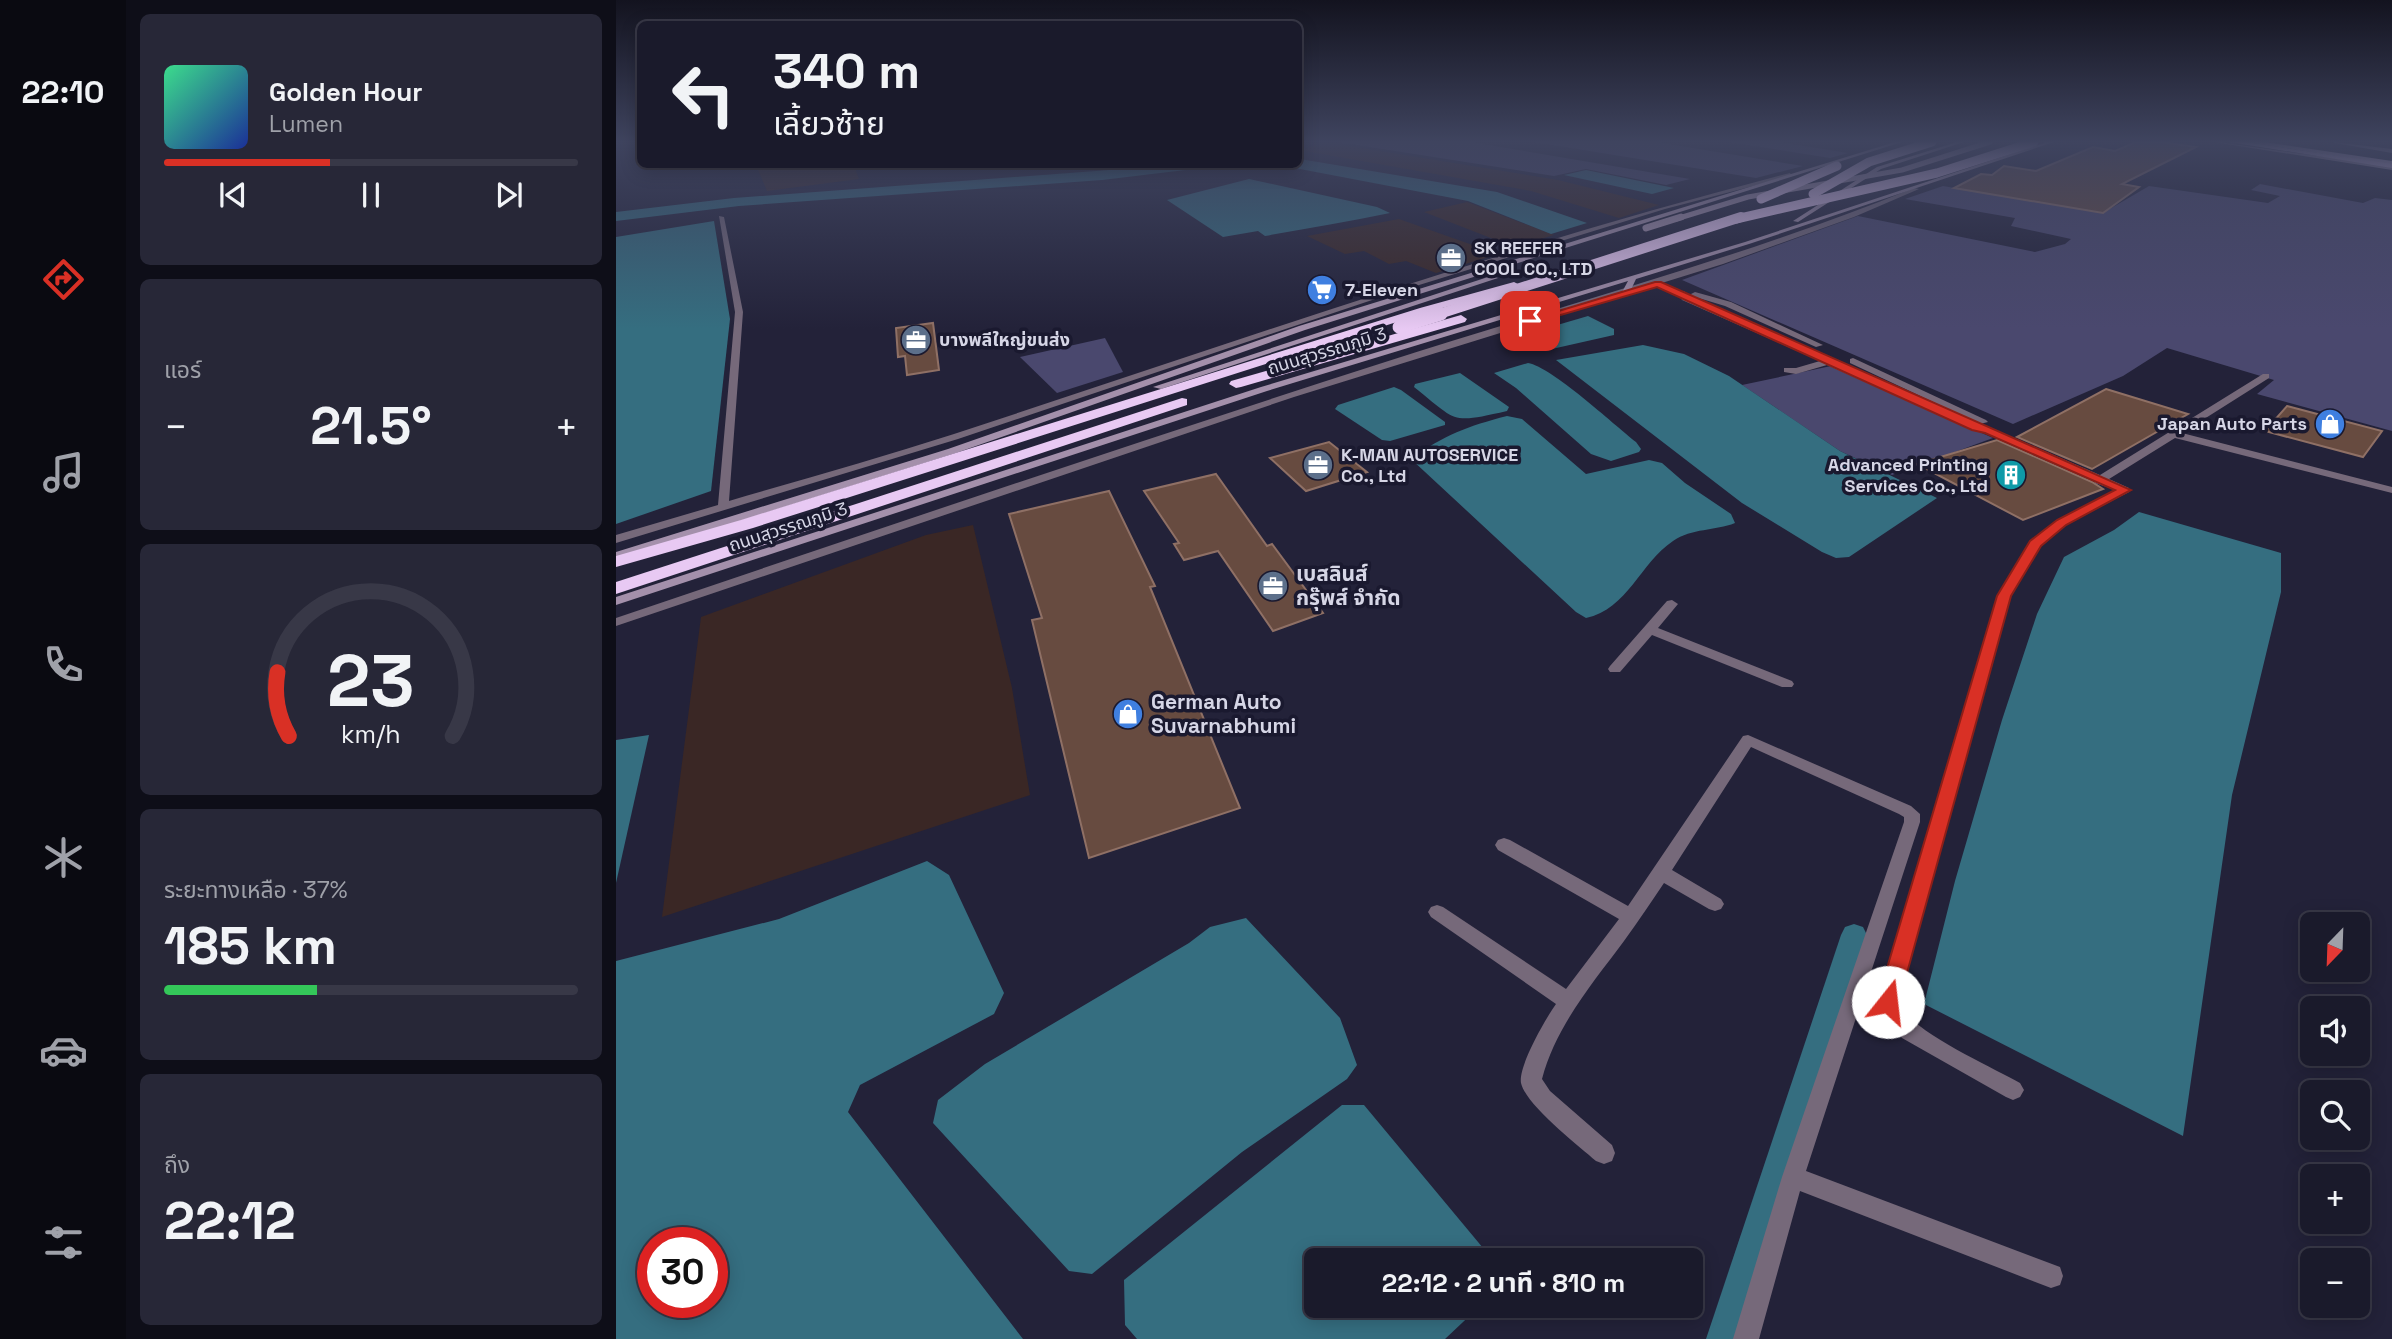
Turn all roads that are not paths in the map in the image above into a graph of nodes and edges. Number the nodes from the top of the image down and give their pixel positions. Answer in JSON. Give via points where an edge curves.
{"nodes":[{"id":1,"x":1677,"y":204,"type":"edge"},
{"id":2,"x":1697,"y":204,"type":"edge"},
{"id":3,"x":1728,"y":204,"type":"edge"},
{"id":4,"x":1741,"y":204,"type":"edge"},
{"id":5,"x":1770,"y":204,"type":"edge"},
{"id":6,"x":1790,"y":204,"type":"edge"},
{"id":7,"x":1792,"y":204,"type":"edge"},
{"id":8,"x":1820,"y":204,"type":"edge"},
{"id":9,"x":1868,"y":204,"type":"edge"},
{"id":10,"x":1874,"y":204,"type":"edge"},
{"id":11,"x":721,"y":217,"type":"dead end"},
{"id":12,"x":1643,"y":233,"type":"junction"},
{"id":13,"x":1747,"y":243,"type":"junction"},
{"id":14,"x":1522,"y":274,"type":"dead end"},
{"id":15,"x":1633,"y":278,"type":"junction"},
{"id":16,"x":1658,"y":284,"type":"junction"},
{"id":17,"x":1625,"y":293,"type":"junction"},
{"id":18,"x":1681,"y":293,"type":"junction"},
{"id":19,"x":1424,"y":310,"type":"junction"},
{"id":20,"x":1831,"y":361,"type":"junction"},
{"id":21,"x":1787,"y":370,"type":"dead end"},
{"id":22,"x":2266,"y":376,"type":"dead end"},
{"id":23,"x":1227,"y":387,"type":"junction"},
{"id":24,"x":1989,"y":430,"type":"junction"},
{"id":25,"x":2175,"y":435,"type":"junction"},
{"id":26,"x":952,"y":451,"type":"junction"},
{"id":27,"x":2099,"y":481,"type":"junction"},
{"id":28,"x":2392,"y":490,"type":"edge"},
{"id":29,"x":723,"y":507,"type":"junction"},
{"id":30,"x":616,"y":539,"type":"edge"},
{"id":31,"x":616,"y":556,"type":"edge"},
{"id":32,"x":616,"y":562,"type":"edge"},
{"id":33,"x":616,"y":588,"type":"edge"},
{"id":34,"x":616,"y":601,"type":"edge"},
{"id":35,"x":1672,"y":604,"type":"dead end"},
{"id":36,"x":616,"y":622,"type":"edge"},
{"id":37,"x":1650,"y":629,"type":"junction"},
{"id":38,"x":1615,"y":669,"type":"dead end"},
{"id":39,"x":1787,"y":684,"type":"dead end"},
{"id":40,"x":1504,"y":845,"type":"dead end"},
{"id":41,"x":1660,"y":872,"type":"junction"},
{"id":42,"x":1715,"y":904,"type":"dead end"},
{"id":43,"x":1437,"y":912,"type":"dead end"},
{"id":44,"x":1630,"y":917,"type":"junction"},
{"id":45,"x":1569,"y":1002,"type":"junction"},
{"id":46,"x":2013,"y":1090,"type":"dead end"},
{"id":47,"x":1604,"y":1153,"type":"dead end"},
{"id":48,"x":1793,"y":1177,"type":"junction"},
{"id":49,"x":2051,"y":1276,"type":"dead end"},
{"id":50,"x":1746,"y":1339,"type":"edge"}],
"edges":[{"from":1,"to":29,"type":"street","via":[[1398,288],[954,437]]},
{"from":2,"to":26,"type":"main road","name":"ถนนสุวรรณภูมิ 3","via":[[1233,351]]},
{"from":3,"to":12,"type":"main road","bridge":true},
{"from":4,"to":12,"type":"highway","bridge":true},
{"from":5,"to":19,"type":"highway","bridge":true},
{"from":6,"to":23,"type":"highway","bridge":true,"via":[[1399,327]]},
{"from":7,"to":23,"type":"highway","bridge":true,"via":[[1750,223],[1461,319]]},
{"from":8,"to":13,"type":"main road"},
{"from":9,"to":13,"type":"main road","name":"ถนนสุวรรณภูมิ 3"},
{"from":10,"to":16,"type":"street"},
{"from":11,"to":29,"type":"street","via":[[739,312]]},
{"from":12,"to":26,"type":"main road"},
{"from":13,"to":15,"type":"main road","name":"ถนนสุวรรณภูมิ 3"},
{"from":14,"to":19,"type":"highway"},
{"from":15,"to":17,"type":"main road"},
{"from":15,"to":34,"type":"main road","name":"ถนนสุวรรณภูมิ 3","via":[[1264,388]]},
{"from":16,"to":17,"type":"street"},
{"from":16,"to":18,"type":"street"},
{"from":17,"to":36,"type":"street","via":[[1258,406]]},
{"from":18,"to":20,"type":"street"},
{"from":18,"to":24,"type":"street","via":[[1728,304],[1975,417]]},
{"from":19,"to":32,"type":"highway"},
{"from":20,"to":21,"type":"street"},
{"from":20,"to":24,"type":"street"},
{"from":22,"to":25,"type":"street"},
{"from":23,"to":33,"type":"highway"},
{"from":24,"to":27,"type":"street"},
{"from":25,"to":27,"type":"street"},
{"from":25,"to":28,"type":"street"},
{"from":26,"to":31,"type":"main road","name":"ถนนสุวรรณภูมิ 3"},
{"from":27,"to":46,"type":"street","via":[[2125,490],[2061,523],[2035,543],[2004,596],[1888,1002],[1893,1016],[1909,1032]]},
{"from":29,"to":30,"type":"street"},
{"from":35,"to":37,"type":"street"},
{"from":37,"to":38,"type":"street"},
{"from":37,"to":39,"type":"street"},
{"from":40,"to":44,"type":"street"},
{"from":41,"to":42,"type":"street"},
{"from":41,"to":44,"type":"street"},
{"from":41,"to":48,"type":"street","via":[[1748,740],[1912,814],[1910,832]]},
{"from":43,"to":45,"type":"street"},
{"from":44,"to":45,"type":"street"},
{"from":45,"to":47,"type":"street","via":[[1534,1061],[1531,1081],[1542,1098]]},
{"from":48,"to":49,"type":"street"},
{"from":48,"to":50,"type":"street"}]}
